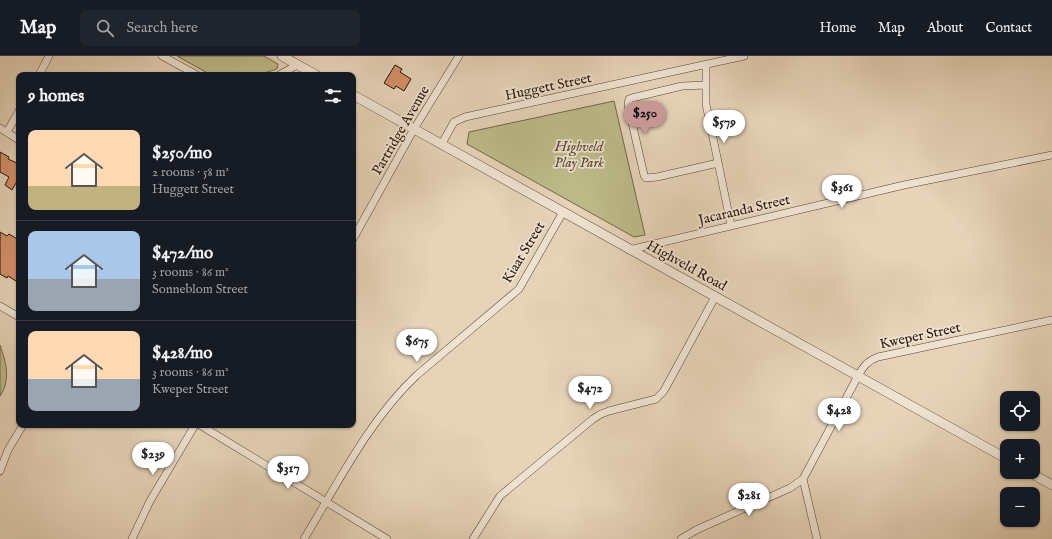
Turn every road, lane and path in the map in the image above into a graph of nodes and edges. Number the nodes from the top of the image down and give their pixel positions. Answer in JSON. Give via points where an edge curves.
{"nodes":[{"id":1,"x":49,"y":56,"type":"edge"},
{"id":2,"x":162,"y":56,"type":"edge"},
{"id":3,"x":282,"y":56,"type":"edge"},
{"id":4,"x":458,"y":56,"type":"edge"},
{"id":5,"x":744,"y":56,"type":"edge"},
{"id":6,"x":706,"y":64,"type":"junction"},
{"id":7,"x":297,"y":65,"type":"junction"},
{"id":8,"x":41,"y":72,"type":"edge"},
{"id":9,"x":191,"y":72,"type":"edge"},
{"id":10,"x":284,"y":72,"type":"edge"},
{"id":11,"x":310,"y":72,"type":"edge"},
{"id":12,"x":706,"y":85,"type":"junction"},
{"id":13,"x":356,"y":98,"type":"edge"},
{"id":14,"x":16,"y":116,"type":"edge"},
{"id":15,"x":0,"y":128,"type":"edge"},
{"id":16,"x":414,"y":129,"type":"junction"},
{"id":17,"x":7,"y":132,"type":"junction"},
{"id":18,"x":16,"y":138,"type":"edge"},
{"id":19,"x":441,"y":145,"type":"junction"},
{"id":20,"x":1052,"y":155,"type":"edge"},
{"id":21,"x":718,"y":163,"type":"junction"},
{"id":22,"x":562,"y":212,"type":"junction"},
{"id":23,"x":731,"y":225,"type":"junction"},
{"id":24,"x":356,"y":234,"type":"edge"},
{"id":25,"x":629,"y":250,"type":"junction"},
{"id":26,"x":715,"y":297,"type":"junction"},
{"id":27,"x":0,"y":306,"type":"edge"},
{"id":28,"x":16,"y":315,"type":"edge"},
{"id":29,"x":1052,"y":320,"type":"edge"},
{"id":30,"x":858,"y":376,"type":"junction"},
{"id":31,"x":21,"y":428,"type":"edge"},
{"id":32,"x":193,"y":428,"type":"edge"},
{"id":33,"x":205,"y":428,"type":"edge"},
{"id":34,"x":1000,"y":456,"type":"edge"},
{"id":35,"x":0,"y":471,"type":"edge"},
{"id":36,"x":1040,"y":478,"type":"edge"},
{"id":37,"x":803,"y":479,"type":"junction"},
{"id":38,"x":1052,"y":485,"type":"edge"},
{"id":39,"x":327,"y":503,"type":"junction"},
{"id":40,"x":132,"y":539,"type":"edge"},
{"id":41,"x":304,"y":539,"type":"edge"},
{"id":42,"x":387,"y":539,"type":"edge"},
{"id":43,"x":473,"y":539,"type":"edge"},
{"id":44,"x":681,"y":539,"type":"edge"},
{"id":45,"x":817,"y":539,"type":"edge"}],
"edges":[{"from":1,"to":8,"type":"street"},
{"from":2,"to":9,"type":"street"},
{"from":3,"to":7,"type":"street"},
{"from":4,"to":16,"type":"street","name":"Partridge Avenue"},
{"from":5,"to":6,"type":"street","name":"Huggett Street"},
{"from":6,"to":12,"type":"street"},
{"from":6,"to":19,"type":"street","name":"Huggett Street","via":[[465,117],[454,122]]},
{"from":7,"to":10,"type":"street"},
{"from":7,"to":11,"type":"street"},
{"from":12,"to":21,"type":"street","via":[[706,104]]},
{"from":12,"to":21,"type":"street","via":[[678,87],[628,99],[628,102],[646,178]]},
{"from":13,"to":16,"type":"street","name":"Highveld Road"},
{"from":14,"to":17,"type":"street"},
{"from":15,"to":17,"type":"street"},
{"from":16,"to":19,"type":"street","name":"Highveld Road"},
{"from":16,"to":24,"type":"street","name":"Partridge Avenue"},
{"from":17,"to":18,"type":"street"},
{"from":19,"to":22,"type":"street","name":"Highveld Road"},
{"from":20,"to":23,"type":"street","name":"Jacaranda Street","via":[[904,185]]},
{"from":21,"to":23,"type":"street"},
{"from":22,"to":25,"type":"street","name":"Highveld Road"},
{"from":22,"to":39,"type":"street","name":"Kiaat Street","via":[[519,289],[404,387],[385,410],[348,465]]},
{"from":23,"to":25,"type":"street","name":"Jacaranda Street"},
{"from":25,"to":26,"type":"street","name":"Highveld Road"},
{"from":26,"to":30,"type":"street","name":"Highveld Road"},
{"from":26,"to":43,"type":"street","via":[[659,396],[651,401],[609,411],[593,419],[500,496]]},
{"from":27,"to":28,"type":"street"},
{"from":29,"to":30,"type":"street","name":"Kweper Street","via":[[878,357],[867,362]]},
{"from":30,"to":34,"type":"street","name":"Highveld Road"},
{"from":30,"to":37,"type":"street","name":"Kweper Street"},
{"from":31,"to":35,"type":"street","via":[[8,450]]},
{"from":32,"to":40,"type":"street","via":[[150,501]]},
{"from":33,"to":39,"type":"street"},
{"from":36,"to":38,"type":"street"},
{"from":37,"to":44,"type":"street","via":[[790,488]]},
{"from":37,"to":45,"type":"street"},
{"from":39,"to":41,"type":"street","name":"Kiaat Street"},
{"from":39,"to":42,"type":"street"}]}
